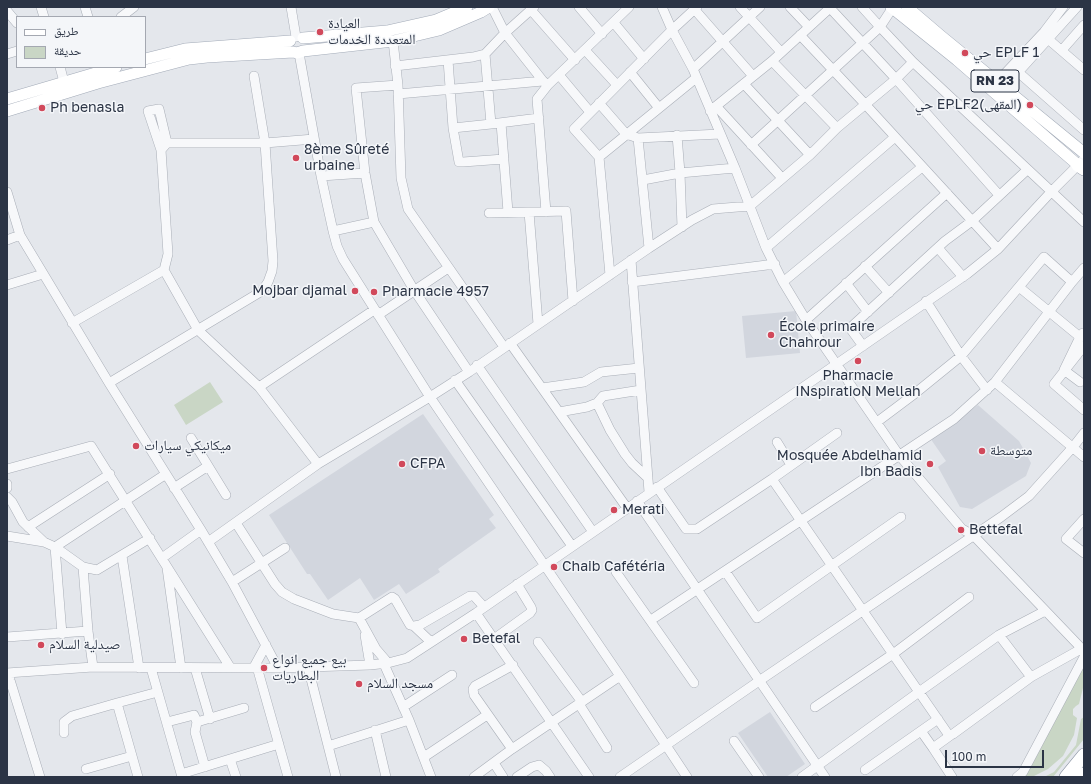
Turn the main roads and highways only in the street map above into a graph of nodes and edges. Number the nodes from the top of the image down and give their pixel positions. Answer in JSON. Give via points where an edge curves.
{"nodes":[{"id":1,"x":468,"y":7,"type":"edge"},
{"id":2,"x":892,"y":7,"type":"edge"},
{"id":3,"x":907,"y":7,"type":"edge"},
{"id":4,"x":485,"y":9,"type":"edge"},
{"id":5,"x":296,"y":38,"type":"junction"},
{"id":6,"x":947,"y":47,"type":"junction"},
{"id":7,"x":299,"y":52,"type":"junction"},
{"id":8,"x":146,"y":59,"type":"edge"},
{"id":9,"x":146,"y":66,"type":"edge"},
{"id":10,"x":113,"y":68,"type":"edge"},
{"id":11,"x":134,"y":68,"type":"edge"},
{"id":12,"x":97,"y":74,"type":"edge"},
{"id":13,"x":7,"y":99,"type":"edge"},
{"id":14,"x":7,"y":111,"type":"edge"},
{"id":15,"x":1083,"y":162,"type":"edge"},
{"id":16,"x":1084,"y":755,"type":"edge"},
{"id":17,"x":1084,"y":774,"type":"edge"},
{"id":18,"x":1066,"y":777,"type":"edge"},
{"id":19,"x":1081,"y":777,"type":"edge"}],
"edges":[{"from":1,"to":5,"type":"main road","via":[[436,20],[387,31]]},
{"from":2,"to":6,"type":"main road"},
{"from":3,"to":6,"type":"main road","number":"RN 23"},
{"from":4,"to":7,"type":"main road","via":[[439,30],[393,41]]},
{"from":5,"to":7,"type":"main road","via":[[289,46]]},
{"from":5,"to":7,"type":"main road","via":[[306,44]]},
{"from":5,"to":8,"type":"main road","via":[[199,47]]},
{"from":6,"to":15,"type":"main road"},
{"from":6,"to":15,"type":"main road","number":"RN 23","via":[[1000,85]]},
{"from":7,"to":9,"type":"main road","via":[[207,57]]},
{"from":10,"to":12,"type":"main road"},
{"from":11,"to":12,"type":"main road"},
{"from":12,"to":13,"type":"main road"},
{"from":12,"to":14,"type":"main road"},
{"from":16,"to":18,"type":"highway"},
{"from":17,"to":19,"type":"highway"}]}
